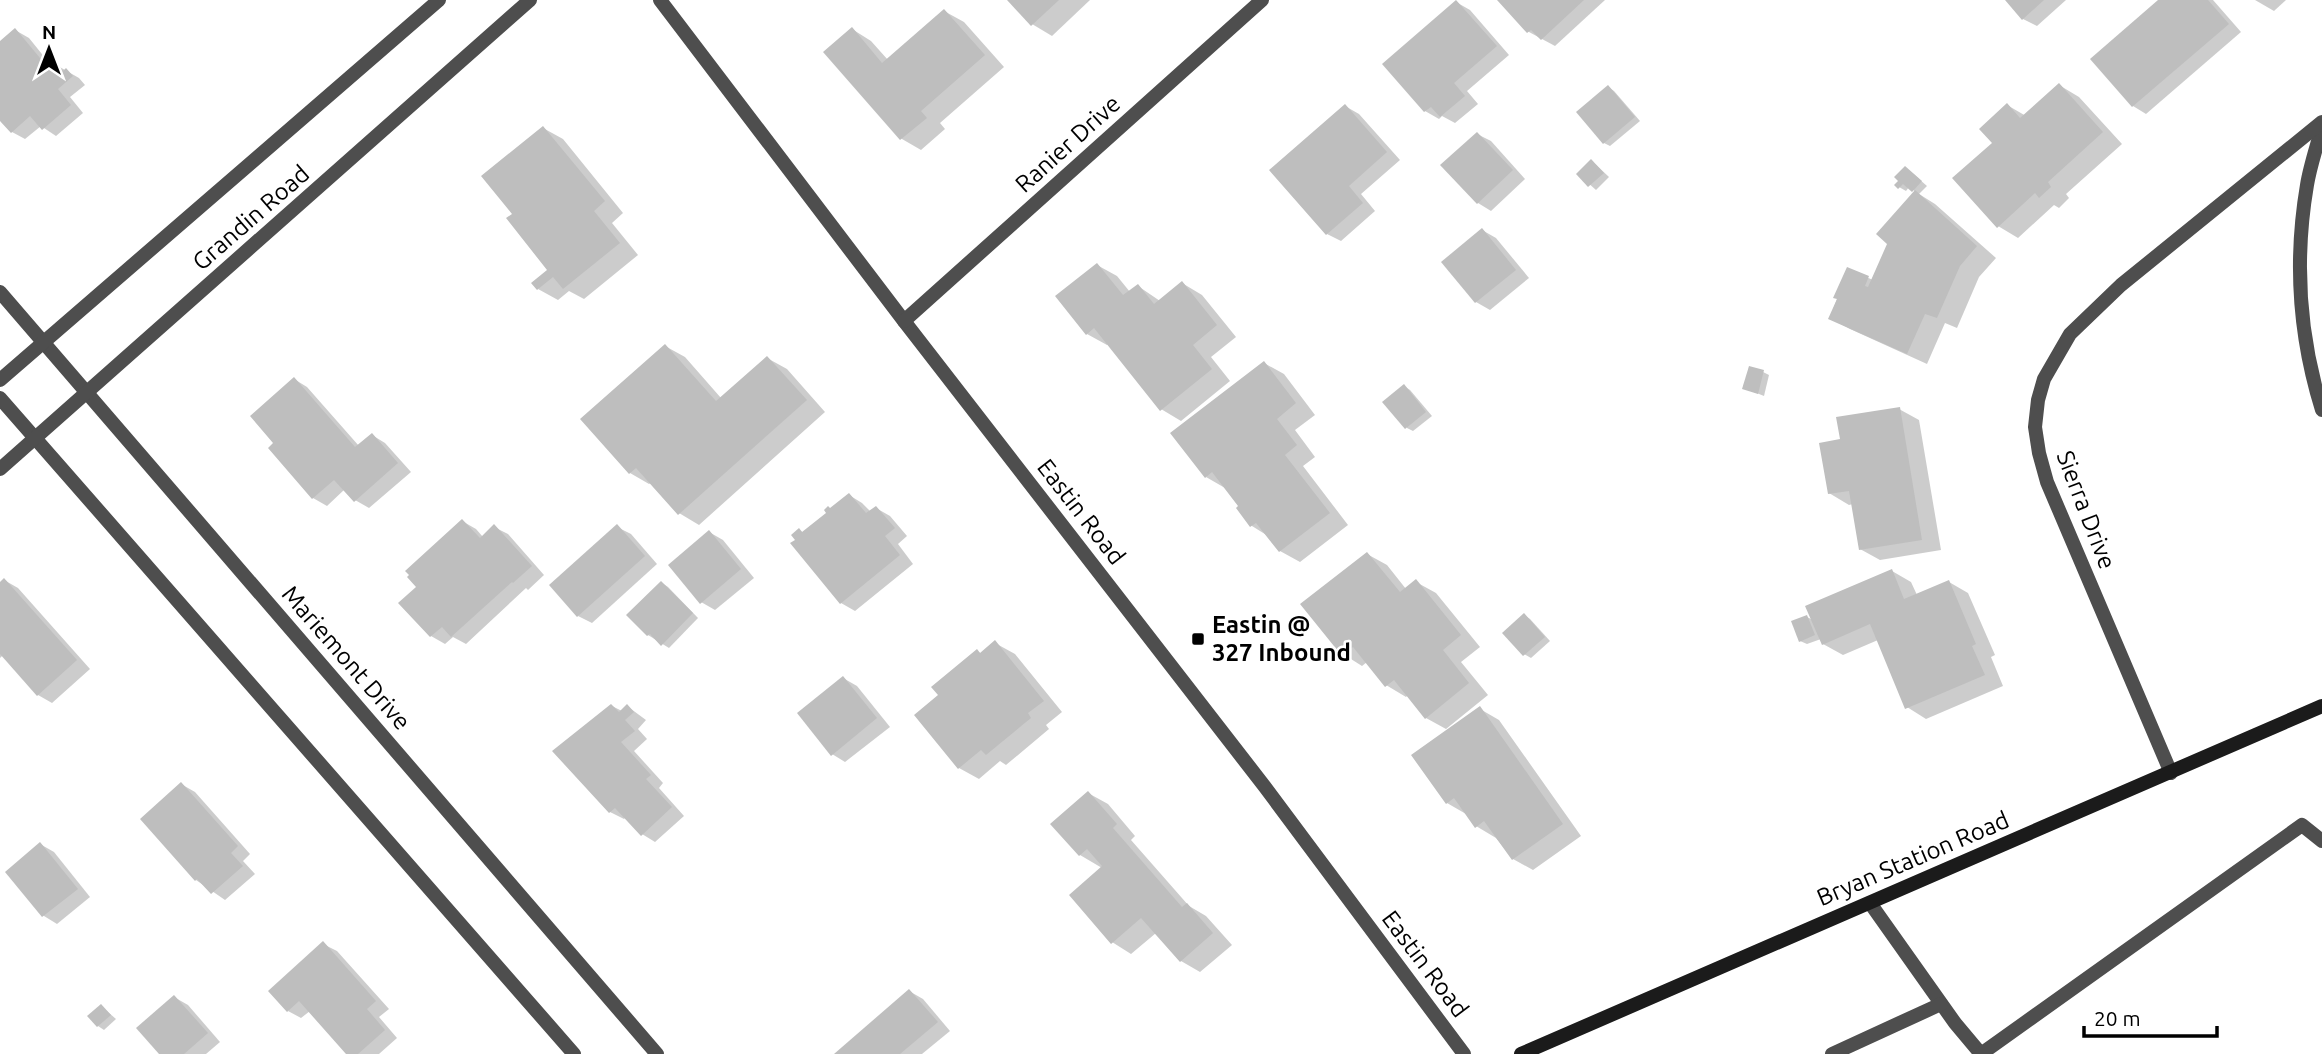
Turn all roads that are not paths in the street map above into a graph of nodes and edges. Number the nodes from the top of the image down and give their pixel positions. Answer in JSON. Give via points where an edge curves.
{"nodes":[{"id":1,"x":439,"y":0,"type":"edge"},
{"id":2,"x":530,"y":0,"type":"edge"},
{"id":3,"x":660,"y":0,"type":"edge"},
{"id":4,"x":1262,"y":0,"type":"edge"},
{"id":5,"x":2322,"y":125,"type":"edge"},
{"id":6,"x":0,"y":292,"type":"edge"},
{"id":7,"x":904,"y":321,"type":"junction"},
{"id":8,"x":44,"y":342,"type":"junction"},
{"id":9,"x":0,"y":380,"type":"edge"},
{"id":10,"x":88,"y":392,"type":"junction"},
{"id":11,"x":0,"y":398,"type":"edge"},
{"id":12,"x":2322,"y":410,"type":"edge"},
{"id":13,"x":36,"y":438,"type":"junction"},
{"id":14,"x":0,"y":469,"type":"edge"},
{"id":15,"x":2322,"y":706,"type":"edge"},
{"id":16,"x":2171,"y":773,"type":"junction"},
{"id":17,"x":2322,"y":841,"type":"edge"},
{"id":18,"x":1870,"y":902,"type":"junction"},
{"id":19,"x":1941,"y":1004,"type":"junction"},
{"id":20,"x":574,"y":1054,"type":"edge"},
{"id":21,"x":657,"y":1054,"type":"edge"},
{"id":22,"x":1464,"y":1054,"type":"edge"},
{"id":23,"x":1521,"y":1054,"type":"edge"},
{"id":24,"x":1832,"y":1054,"type":"edge"},
{"id":25,"x":1981,"y":1054,"type":"edge"}],
"edges":[{"from":1,"to":8,"type":"street","name":"Grandin Road"},
{"from":2,"to":10,"type":"street","name":"Grandin Road"},
{"from":3,"to":7,"type":"street","name":"Eastin Road"},
{"from":4,"to":7,"type":"street","name":"Ranier Drive"},
{"from":5,"to":12,"type":"street","name":"Sierra Drive","via":[[2307,182],[2299,278],[2302,329]]},
{"from":5,"to":16,"type":"street","name":"Sierra Drive","via":[[2121,285],[2070,334],[2044,379],[2038,400],[2035,428],[2047,482]]},
{"from":6,"to":8,"type":"street","name":"Mariemont Drive"},
{"from":7,"to":22,"type":"street","name":"Eastin Road","via":[[1265,787]]},
{"from":8,"to":9,"type":"street","name":"Grandin Road"},
{"from":8,"to":10,"type":"street","name":"Mariemont Drive"},
{"from":10,"to":13,"type":"street","name":"Grandin Road"},
{"from":10,"to":21,"type":"street","name":"Mariemont Drive"},
{"from":11,"to":13,"type":"street"},
{"from":13,"to":14,"type":"street","name":"Grandin Road"},
{"from":13,"to":20,"type":"street"},
{"from":15,"to":16,"type":"main road","name":"Bryan Station Road"},
{"from":16,"to":18,"type":"main road","name":"Bryan Station Road"},
{"from":17,"to":25,"type":"street","via":[[2302,825]]},
{"from":18,"to":19,"type":"street"},
{"from":18,"to":23,"type":"main road","name":"Bryan Station Road"},
{"from":19,"to":24,"type":"street"},
{"from":19,"to":25,"type":"street"}]}
